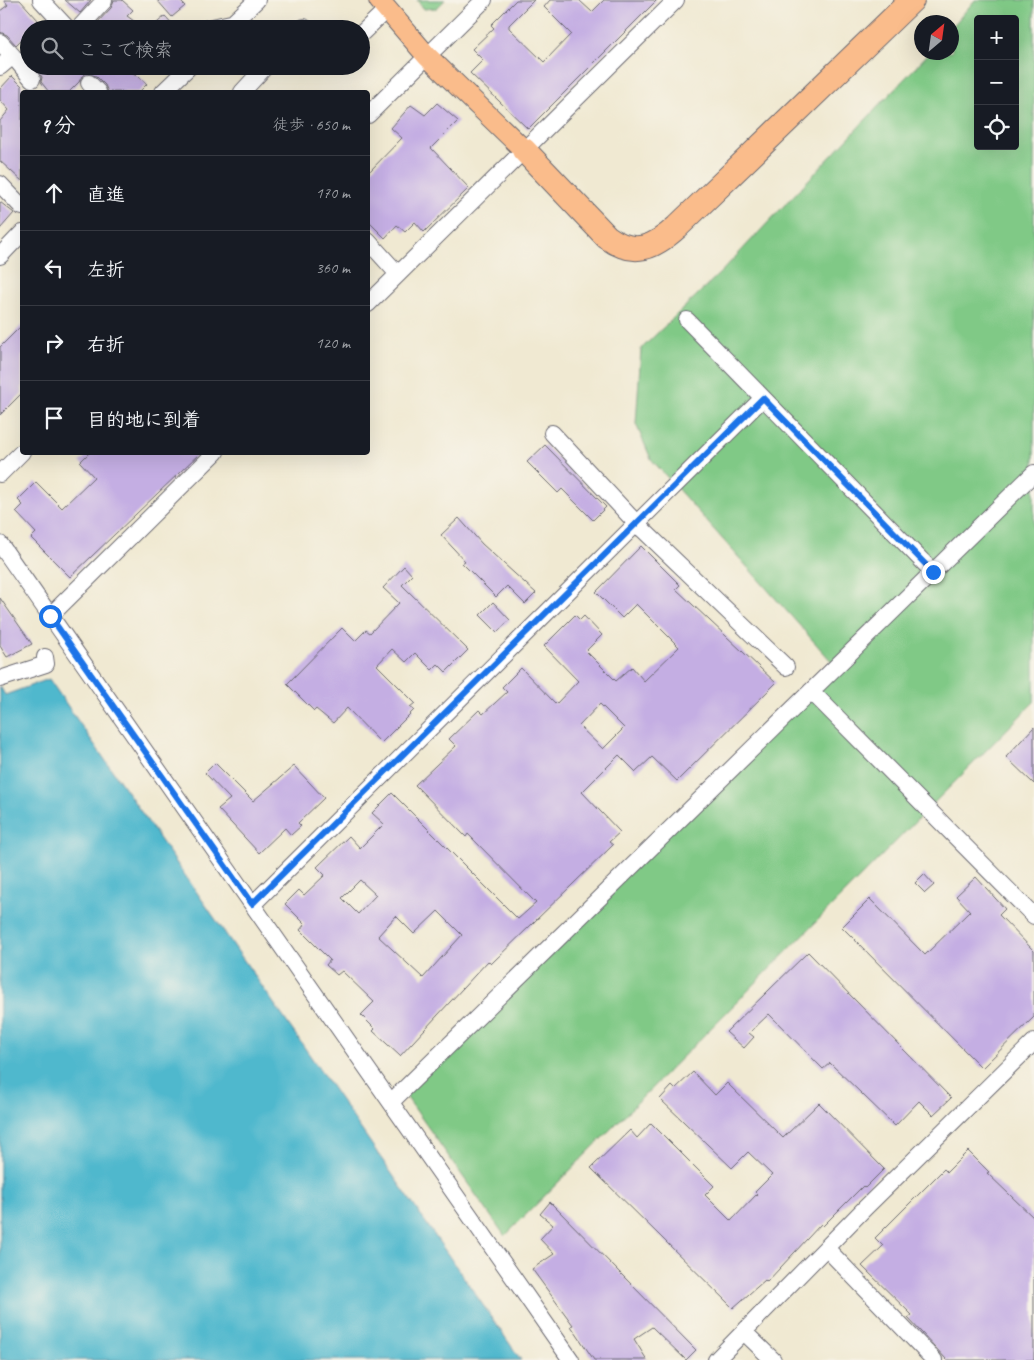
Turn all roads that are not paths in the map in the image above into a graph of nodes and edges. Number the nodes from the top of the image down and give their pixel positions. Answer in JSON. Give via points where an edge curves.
{"nodes":[{"id":1,"x":41,"y":0,"type":"edge"},
{"id":2,"x":257,"y":0,"type":"edge"},
{"id":3,"x":484,"y":0,"type":"edge"},
{"id":4,"x":676,"y":0,"type":"edge"},
{"id":5,"x":912,"y":0,"type":"edge"},
{"id":6,"x":104,"y":1,"type":"dead end"},
{"id":7,"x":383,"y":5,"type":"edge"},
{"id":8,"x":60,"y":20,"type":"edge"},
{"id":9,"x":86,"y":20,"type":"edge"},
{"id":10,"x":235,"y":20,"type":"edge"},
{"id":11,"x":370,"y":22,"type":"edge"},
{"id":12,"x":0,"y":42,"type":"edge"},
{"id":13,"x":13,"y":56,"type":"junction"},
{"id":14,"x":427,"y":56,"type":"junction"},
{"id":15,"x":20,"y":64,"type":"edge"},
{"id":16,"x":0,"y":67,"type":"edge"},
{"id":17,"x":29,"y":75,"type":"edge"},
{"id":18,"x":181,"y":75,"type":"edge"},
{"id":19,"x":258,"y":75,"type":"edge"},
{"id":20,"x":32,"y":78,"type":"dead end"},
{"id":21,"x":165,"y":90,"type":"edge"},
{"id":22,"x":244,"y":90,"type":"edge"},
{"id":23,"x":370,"y":112,"type":"edge"},
{"id":24,"x":524,"y":150,"type":"junction"},
{"id":25,"x":2,"y":180,"type":"edge"},
{"id":26,"x":20,"y":204,"type":"edge"},
{"id":27,"x":20,"y":235,"type":"edge"},
{"id":28,"x":370,"y":243,"type":"edge"},
{"id":29,"x":0,"y":256,"type":"edge"},
{"id":30,"x":398,"y":274,"type":"junction"},
{"id":31,"x":370,"y":302,"type":"edge"},
{"id":32,"x":687,"y":320,"type":"dead end"},
{"id":33,"x":763,"y":398,"type":"junction"},
{"id":34,"x":552,"y":433,"type":"dead end"},
{"id":35,"x":20,"y":454,"type":"edge"},
{"id":36,"x":213,"y":455,"type":"edge"},
{"id":37,"x":1034,"y":473,"type":"edge"},
{"id":38,"x":0,"y":474,"type":"edge"},
{"id":39,"x":636,"y":524,"type":"junction"},
{"id":40,"x":0,"y":544,"type":"edge"},
{"id":41,"x":933,"y":572,"type":"junction"},
{"id":42,"x":50,"y":616,"type":"junction"},
{"id":43,"x":45,"y":657,"type":"dead end"},
{"id":44,"x":786,"y":667,"type":"dead end"},
{"id":45,"x":0,"y":679,"type":"edge"},
{"id":46,"x":811,"y":691,"type":"junction"},
{"id":47,"x":252,"y":904,"type":"junction"},
{"id":48,"x":1034,"y":916,"type":"edge"},
{"id":49,"x":1034,"y":1042,"type":"edge"},
{"id":50,"x":391,"y":1102,"type":"junction"},
{"id":51,"x":826,"y":1248,"type":"junction"},
{"id":52,"x":744,"y":1332,"type":"junction"},
{"id":53,"x":571,"y":1360,"type":"edge"},
{"id":54,"x":716,"y":1360,"type":"edge"},
{"id":55,"x":773,"y":1360,"type":"edge"},
{"id":56,"x":934,"y":1360,"type":"edge"}],
"edges":[{"from":1,"to":8,"type":"street"},
{"from":2,"to":10,"type":"street"},
{"from":3,"to":14,"type":"street"},
{"from":4,"to":24,"type":"street"},
{"from":5,"to":24,"type":"highway","via":[[677,227],[664,239],[648,246],[633,249],[618,245],[607,237]]},
{"from":6,"to":9,"type":"street"},
{"from":7,"to":11,"type":"street"},
{"from":7,"to":14,"type":"main road"},
{"from":12,"to":13,"type":"street"},
{"from":13,"to":15,"type":"street"},
{"from":13,"to":16,"type":"street"},
{"from":14,"to":23,"type":"street"},
{"from":14,"to":24,"type":"main road"},
{"from":17,"to":20,"type":"street"},
{"from":18,"to":21,"type":"street"},
{"from":19,"to":22,"type":"street"},
{"from":24,"to":30,"type":"street"},
{"from":25,"to":26,"type":"street"},
{"from":27,"to":29,"type":"street"},
{"from":28,"to":30,"type":"street"},
{"from":30,"to":31,"type":"street"},
{"from":32,"to":33,"type":"street"},
{"from":33,"to":39,"type":"street"},
{"from":33,"to":41,"type":"street"},
{"from":34,"to":39,"type":"street"},
{"from":35,"to":38,"type":"street"},
{"from":36,"to":42,"type":"street"},
{"from":37,"to":41,"type":"street"},
{"from":39,"to":44,"type":"street"},
{"from":39,"to":47,"type":"street"},
{"from":40,"to":42,"type":"street"},
{"from":41,"to":46,"type":"street"},
{"from":42,"to":47,"type":"street"},
{"from":43,"to":45,"type":"street","via":[[46,664]]},
{"from":46,"to":48,"type":"street"},
{"from":46,"to":50,"type":"street"},
{"from":47,"to":50,"type":"street"},
{"from":49,"to":51,"type":"street"},
{"from":50,"to":53,"type":"street"},
{"from":51,"to":52,"type":"street"},
{"from":51,"to":56,"type":"street"},
{"from":52,"to":54,"type":"street"},
{"from":52,"to":55,"type":"street"}]}
